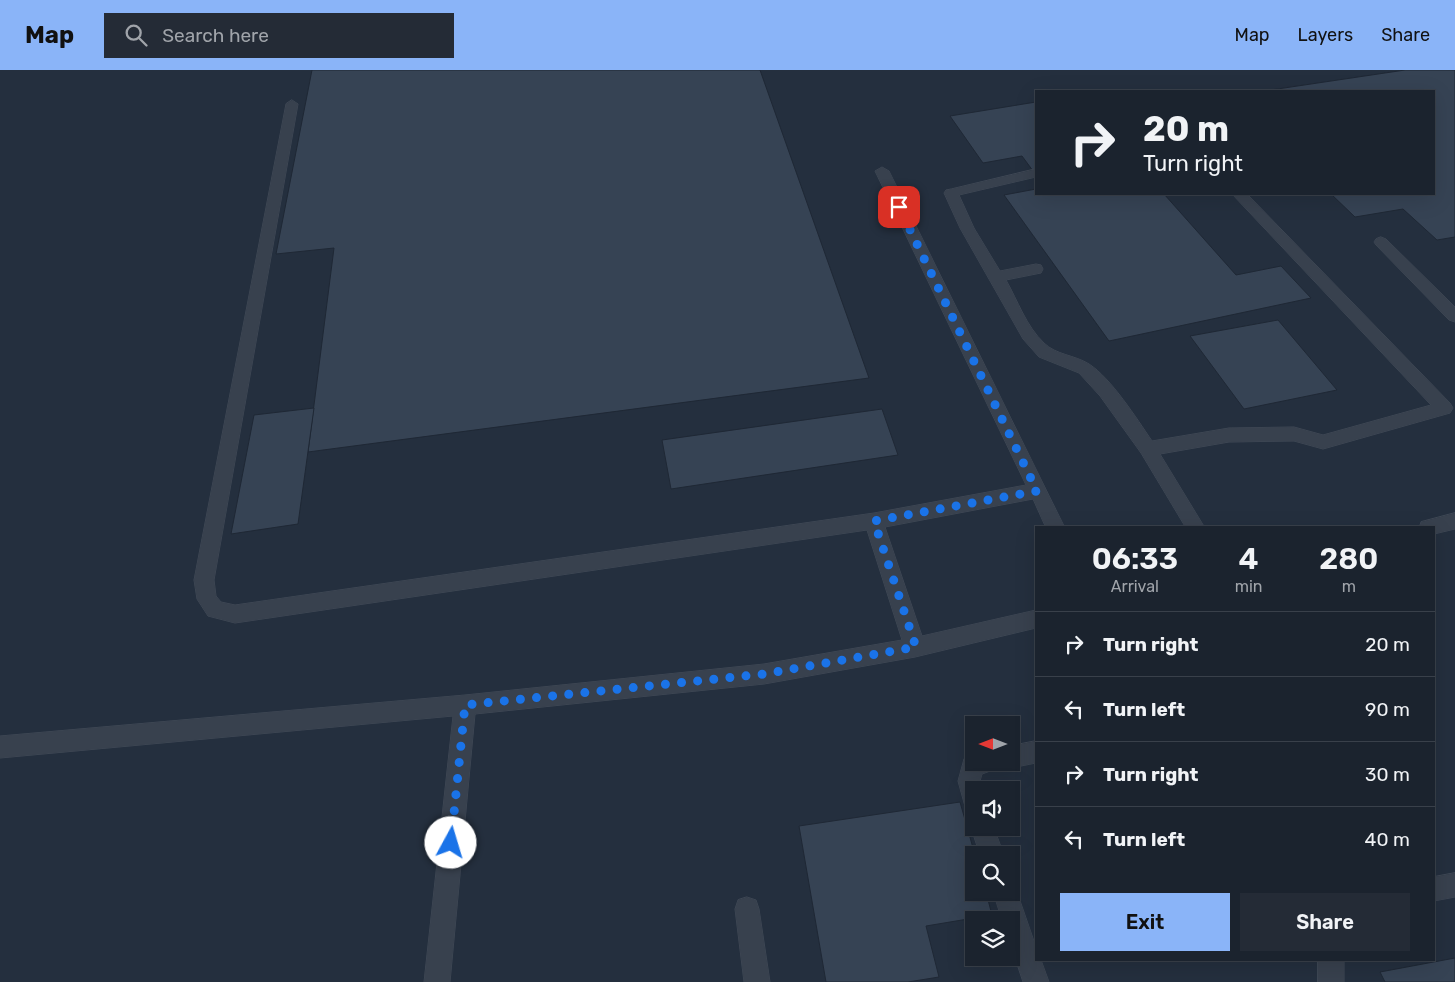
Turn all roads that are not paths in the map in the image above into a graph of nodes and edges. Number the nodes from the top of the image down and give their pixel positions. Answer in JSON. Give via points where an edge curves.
{"nodes":[{"id":1,"x":292,"y":104,"type":"dead end"},
{"id":2,"x":882,"y":171,"type":"dead end"},
{"id":3,"x":1035,"y":173,"type":"dead end"},
{"id":4,"x":1240,"y":195,"type":"edge"},
{"id":5,"x":1381,"y":242,"type":"dead end"},
{"id":6,"x":1036,"y":269,"type":"dead end"},
{"id":7,"x":996,"y":276,"type":"junction"},
{"id":8,"x":1455,"y":316,"type":"edge"},
{"id":9,"x":1149,"y":449,"type":"junction"},
{"id":10,"x":1037,"y":491,"type":"junction"},
{"id":11,"x":874,"y":521,"type":"junction"},
{"id":12,"x":1455,"y":521,"type":"edge"},
{"id":13,"x":1055,"y":526,"type":"edge"},
{"id":14,"x":1195,"y":526,"type":"edge"},
{"id":15,"x":1435,"y":526,"type":"edge"},
{"id":16,"x":1035,"y":619,"type":"edge"},
{"id":17,"x":916,"y":647,"type":"junction"},
{"id":18,"x":465,"y":705,"type":"junction"},
{"id":19,"x":0,"y":747,"type":"edge"},
{"id":20,"x":1035,"y":752,"type":"edge"},
{"id":21,"x":1020,"y":755,"type":"edge"},
{"id":22,"x":1455,"y":885,"type":"edge"},
{"id":23,"x":1435,"y":889,"type":"edge"},
{"id":24,"x":1008,"y":901,"type":"edge"},
{"id":25,"x":747,"y":909,"type":"dead end"},
{"id":26,"x":1331,"y":961,"type":"edge"},
{"id":27,"x":437,"y":982,"type":"edge"},
{"id":28,"x":757,"y":982,"type":"edge"},
{"id":29,"x":1036,"y":982,"type":"edge"},
{"id":30,"x":1331,"y":982,"type":"edge"}],
"edges":[{"from":1,"to":11,"type":"lane","via":[[204,580],[207,599],[214,610],[235,614]]},
{"from":2,"to":10,"type":"lane"},
{"from":3,"to":7,"type":"lane","via":[[951,193]]},
{"from":4,"to":9,"type":"lane","via":[[1444,408],[1323,442],[1294,434],[1229,435]]},
{"from":5,"to":8,"type":"lane"},
{"from":6,"to":7,"type":"lane"},
{"from":7,"to":9,"type":"lane","via":[[1039,348],[1088,372]]},
{"from":9,"to":14,"type":"lane"},
{"from":10,"to":11,"type":"lane"},
{"from":10,"to":13,"type":"lane"},
{"from":11,"to":17,"type":"lane"},
{"from":12,"to":15,"type":"lane"},
{"from":16,"to":17,"type":"lane"},
{"from":17,"to":18,"type":"lane","via":[[764,674]]},
{"from":18,"to":19,"type":"lane"},
{"from":18,"to":27,"type":"lane"},
{"from":20,"to":21,"type":"lane"},
{"from":22,"to":23,"type":"lane"},
{"from":24,"to":29,"type":"lane"},
{"from":25,"to":28,"type":"lane"},
{"from":26,"to":30,"type":"lane"}]}
